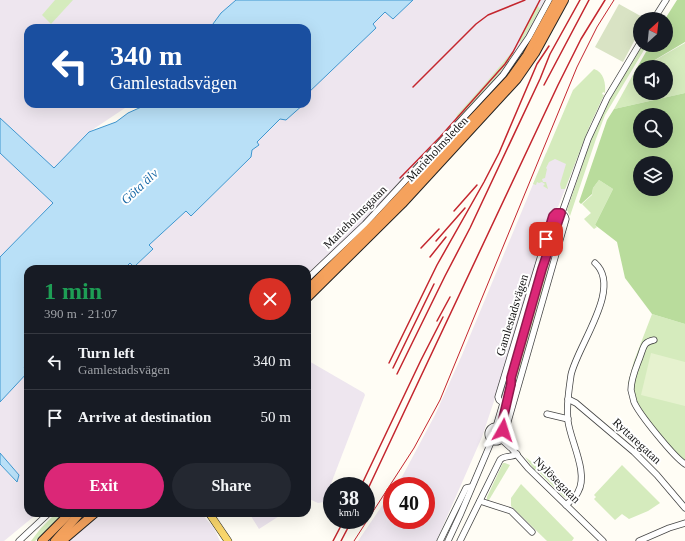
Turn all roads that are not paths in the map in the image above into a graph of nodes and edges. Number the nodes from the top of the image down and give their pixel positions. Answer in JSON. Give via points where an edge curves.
{"nodes":[{"id":1,"x":549,"y":0,"type":"edge"},
{"id":2,"x":557,"y":0,"type":"edge"},
{"id":3,"x":564,"y":0,"type":"edge"},
{"id":4,"x":666,"y":0,"type":"edge"},
{"id":5,"x":658,"y":12,"type":"edge"},
{"id":6,"x":635,"y":52,"type":"edge"},
{"id":7,"x":561,"y":213,"type":"junction"},
{"id":8,"x":558,"y":250,"type":"junction"},
{"id":9,"x":547,"y":256,"type":"junction"},
{"id":10,"x":595,"y":263,"type":"dead end"},
{"id":11,"x":311,"y":275,"type":"edge"},
{"id":12,"x":311,"y":286,"type":"edge"},
{"id":13,"x":311,"y":294,"type":"edge"},
{"id":14,"x":654,"y":340,"type":"dead end"},
{"id":15,"x":511,"y":378,"type":"junction"},
{"id":16,"x":568,"y":399,"type":"junction"},
{"id":17,"x":503,"y":403,"type":"junction"},
{"id":18,"x":547,"y":414,"type":"dead end"},
{"id":19,"x":568,"y":419,"type":"junction"},
{"id":20,"x":496,"y":427,"type":"junction"},
{"id":21,"x":503,"y":431,"type":"junction"},
{"id":22,"x":492,"y":440,"type":"junction"},
{"id":23,"x":502,"y":440,"type":"junction"},
{"id":24,"x":517,"y":454,"type":"junction"},
{"id":25,"x":685,"y":464,"type":"edge"},
{"id":26,"x":471,"y":487,"type":"junction"},
{"id":27,"x":480,"y":501,"type":"junction"},
{"id":28,"x":566,"y":505,"type":"junction"},
{"id":29,"x":685,"y":508,"type":"edge"},
{"id":30,"x":45,"y":517,"type":"edge"},
{"id":31,"x":66,"y":517,"type":"edge"},
{"id":32,"x":76,"y":517,"type":"edge"},
{"id":33,"x":90,"y":517,"type":"edge"},
{"id":34,"x":212,"y":517,"type":"edge"},
{"id":35,"x":685,"y":523,"type":"edge"},
{"id":36,"x":532,"y":532,"type":"dead end"},
{"id":37,"x":597,"y":538,"type":"edge"},
{"id":38,"x":441,"y":539,"type":"edge"},
{"id":39,"x":448,"y":540,"type":"edge"},
{"id":40,"x":19,"y":541,"type":"edge"},
{"id":41,"x":42,"y":541,"type":"edge"},
{"id":42,"x":55,"y":541,"type":"edge"},
{"id":43,"x":62,"y":541,"type":"edge"},
{"id":44,"x":228,"y":541,"type":"edge"},
{"id":45,"x":460,"y":541,"type":"edge"},
{"id":46,"x":603,"y":541,"type":"edge"},
{"id":47,"x":638,"y":541,"type":"edge"}],
"edges":[{"from":1,"to":11,"type":"street","name":"Marieholmsgatan","via":[[529,38],[503,75],[365,224]]},
{"from":2,"to":12,"type":"highway","name":"Marieholmsleden","via":[[527,55],[510,78],[378,220]]},
{"from":3,"to":13,"type":"highway","name":"Marieholmsleden","via":[[535,53],[517,79],[402,204]]},
{"from":4,"to":5,"type":"street"},
{"from":6,"to":7,"type":"street","name":"Gamlestadsvägen","via":[[600,110]]},
{"from":7,"to":8,"type":"street","name":"Gamlestadsvägen","via":[[566,219]]},
{"from":7,"to":9,"type":"street","name":"Gamlestadsvägen"},
{"from":7,"to":17,"type":"street","name":"Gamlestadsvägen","via":[[553,216],[498,397]]},
{"from":8,"to":9,"type":"street"},
{"from":8,"to":21,"type":"street","name":"Gamlestadsvägen","via":[[508,424]]},
{"from":9,"to":15,"type":"street","name":"Gamlestadsvägen"},
{"from":10,"to":16,"type":"street","via":[[600,268],[603,278],[603,299],[576,359]]},
{"from":14,"to":25,"type":"street","via":[[645,344],[636,367],[632,382],[633,398],[671,451]]},
{"from":15,"to":17,"type":"street","name":"Gamlestadsvägen"},
{"from":15,"to":21,"type":"street","name":"Gamlestadsvägen"},
{"from":16,"to":19,"type":"street"},
{"from":16,"to":29,"type":"street","name":"Ryttaregatan","via":[[636,452]]},
{"from":17,"to":20,"type":"street","name":"Gamlestadsvägen"},
{"from":18,"to":19,"type":"street"},
{"from":19,"to":28,"type":"street","via":[[581,481],[578,492]]},
{"from":20,"to":21,"type":"street"},
{"from":20,"to":22,"type":"street","via":[[489,432]]},
{"from":21,"to":23,"type":"street"},
{"from":22,"to":23,"type":"street"},
{"from":22,"to":26,"type":"street"},
{"from":23,"to":24,"type":"street","name":"Nylösegatan"},
{"from":24,"to":27,"type":"street","via":[[501,459]]},
{"from":24,"to":28,"type":"street","name":"Nylösegatan"},
{"from":26,"to":38,"type":"street","via":[[466,488]]},
{"from":26,"to":39,"type":"street"},
{"from":27,"to":36,"type":"street","via":[[511,511]]},
{"from":27,"to":45,"type":"street"},
{"from":28,"to":37,"type":"street","name":"Nylösegatan"},
{"from":30,"to":40,"type":"street"},
{"from":31,"to":41,"type":"highway"},
{"from":32,"to":42,"type":"highway"},
{"from":33,"to":43,"type":"highway"},
{"from":34,"to":44,"type":"main road"},
{"from":35,"to":47,"type":"street"},
{"from":37,"to":46,"type":"street","name":"Nylösegatan"},
{"from":38,"to":39,"type":"street"}]}
